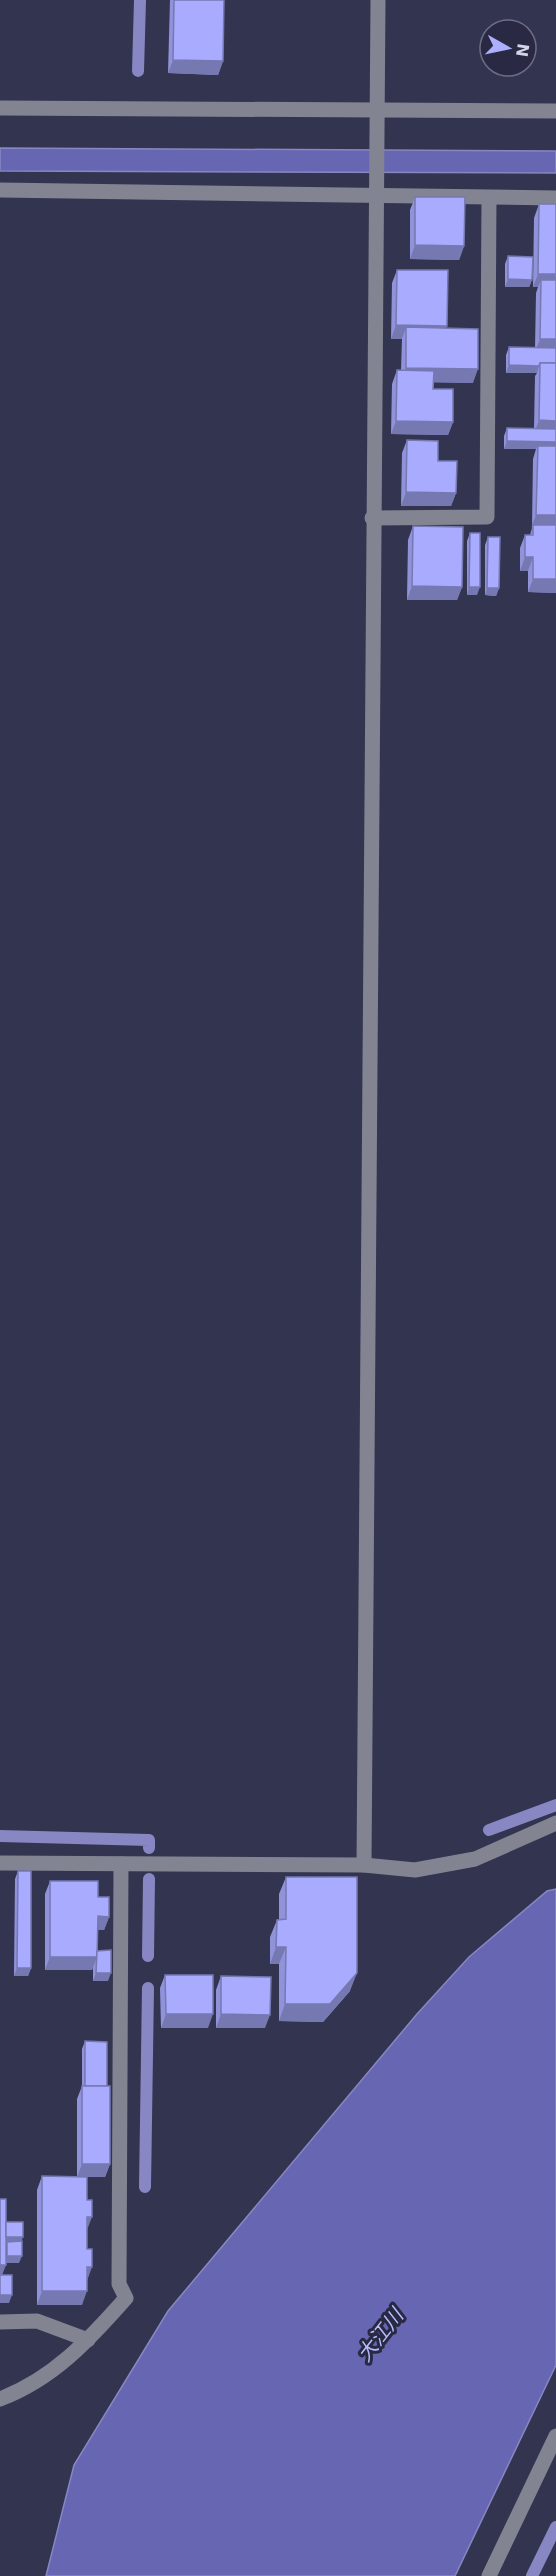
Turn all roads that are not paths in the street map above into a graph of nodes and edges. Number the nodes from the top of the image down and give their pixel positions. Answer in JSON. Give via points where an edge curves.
{"nodes":[{"id":1,"x":378,"y":0,"type":"edge"},
{"id":2,"x":0,"y":108,"type":"edge"},
{"id":3,"x":375,"y":111,"type":"junction"},
{"id":4,"x":556,"y":111,"type":"edge"},
{"id":5,"x":0,"y":190,"type":"edge"},
{"id":6,"x":375,"y":196,"type":"junction"},
{"id":7,"x":489,"y":198,"type":"junction"},
{"id":8,"x":556,"y":198,"type":"edge"},
{"id":9,"x":372,"y":518,"type":"junction"},
{"id":10,"x":556,"y":1823,"type":"edge"},
{"id":11,"x":0,"y":1863,"type":"edge"},
{"id":12,"x":121,"y":1864,"type":"junction"},
{"id":13,"x":364,"y":1865,"type":"junction"},
{"id":14,"x":0,"y":2322,"type":"edge"},
{"id":15,"x":88,"y":2340,"type":"junction"},
{"id":16,"x":0,"y":2399,"type":"edge"},
{"id":17,"x":556,"y":2436,"type":"edge"},
{"id":18,"x":489,"y":2576,"type":"edge"}],
"edges":[{"from":1,"to":3,"type":"street"},
{"from":2,"to":3,"type":"street"},
{"from":3,"to":4,"type":"street"},
{"from":3,"to":6,"type":"street"},
{"from":5,"to":6,"type":"street"},
{"from":6,"to":7,"type":"street"},
{"from":6,"to":9,"type":"street"},
{"from":7,"to":8,"type":"street"},
{"from":7,"to":9,"type":"street","via":[[487,517]]},
{"from":9,"to":13,"type":"street"},
{"from":10,"to":13,"type":"street","via":[[475,1859],[415,1870]]},
{"from":11,"to":12,"type":"street"},
{"from":12,"to":13,"type":"street"},
{"from":12,"to":15,"type":"street","via":[[119,2284],[126,2298]]},
{"from":14,"to":15,"type":"street","via":[[37,2321]]},
{"from":15,"to":16,"type":"street","via":[[73,2356],[22,2391]]},
{"from":17,"to":18,"type":"street"}]}
